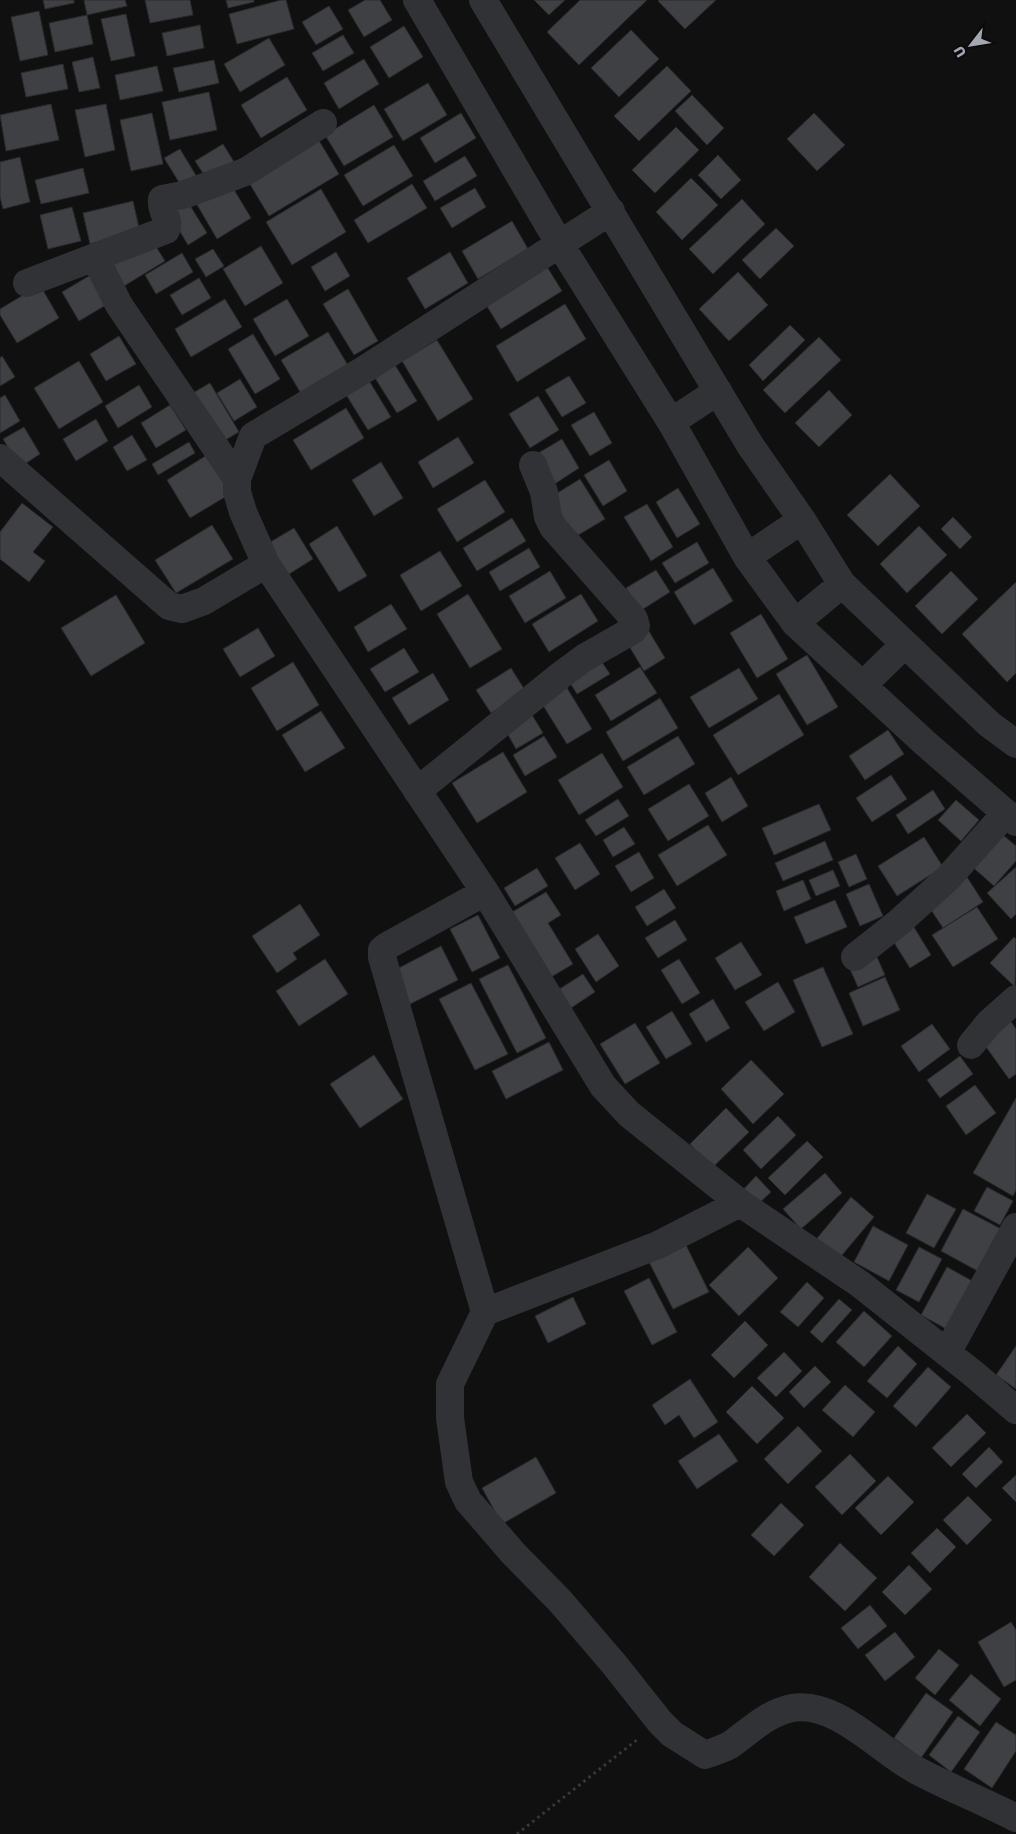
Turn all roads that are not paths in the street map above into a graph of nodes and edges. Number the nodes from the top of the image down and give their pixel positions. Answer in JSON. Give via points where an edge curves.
{"nodes":[{"id":1,"x":417,"y":0,"type":"edge"},
{"id":2,"x":483,"y":0,"type":"edge"},
{"id":3,"x":323,"y":123,"type":"dead end"},
{"id":4,"x":611,"y":211,"type":"junction"},
{"id":5,"x":567,"y":238,"type":"junction"},
{"id":6,"x":95,"y":257,"type":"junction"},
{"id":7,"x":27,"y":283,"type":"dead end"},
{"id":8,"x":693,"y":408,"type":"junction"},
{"id":9,"x":0,"y":458,"type":"edge"},
{"id":10,"x":533,"y":465,"type":"dead end"},
{"id":11,"x":237,"y":479,"type":"junction"},
{"id":12,"x":794,"y":526,"type":"junction"},
{"id":13,"x":752,"y":554,"type":"junction"},
{"id":14,"x":266,"y":564,"type":"junction"},
{"id":15,"x":835,"y":589,"type":"junction"},
{"id":16,"x":799,"y":619,"type":"junction"},
{"id":17,"x":900,"y":649,"type":"junction"},
{"id":18,"x":868,"y":681,"type":"junction"},
{"id":19,"x":1016,"y":744,"type":"edge"},
{"id":20,"x":417,"y":791,"type":"junction"},
{"id":21,"x":1011,"y":818,"type":"edge"},
{"id":22,"x":485,"y":892,"type":"junction"},
{"id":23,"x":855,"y":957,"type":"dead end"},
{"id":24,"x":1016,"y":999,"type":"edge"},
{"id":25,"x":971,"y":1045,"type":"dead end"},
{"id":26,"x":740,"y":1203,"type":"junction"},
{"id":27,"x":1016,"y":1227,"type":"edge"},
{"id":28,"x":485,"y":1312,"type":"junction"},
{"id":29,"x":948,"y":1353,"type":"junction"},
{"id":30,"x":1016,"y":1410,"type":"edge"},
{"id":31,"x":1016,"y":1818,"type":"edge"}],
"edges":[{"from":1,"to":5,"type":"street"},
{"from":2,"to":4,"type":"street"},
{"from":3,"to":6,"type":"street","via":[[245,172],[163,199],[161,203],[168,223],[166,230]]},
{"from":4,"to":5,"type":"street"},
{"from":4,"to":8,"type":"street"},
{"from":5,"to":8,"type":"street"},
{"from":5,"to":11,"type":"street","via":[[362,371],[254,436]]},
{"from":6,"to":7,"type":"street"},
{"from":6,"to":11,"type":"street","via":[[119,305]]},
{"from":8,"to":12,"type":"street","via":[[750,445]]},
{"from":8,"to":13,"type":"street"},
{"from":9,"to":14,"type":"street","via":[[169,606],[182,609],[198,603]]},
{"from":10,"to":20,"type":"street","via":[[553,527],[629,612],[636,626],[561,675]]},
{"from":11,"to":14,"type":"street","via":[[243,512]]},
{"from":12,"to":13,"type":"street"},
{"from":12,"to":15,"type":"street"},
{"from":13,"to":16,"type":"street"},
{"from":14,"to":20,"type":"street"},
{"from":15,"to":16,"type":"street"},
{"from":15,"to":17,"type":"street"},
{"from":16,"to":18,"type":"street"},
{"from":17,"to":18,"type":"street"},
{"from":17,"to":19,"type":"street"},
{"from":18,"to":21,"type":"street","via":[[925,743]]},
{"from":20,"to":22,"type":"street"},
{"from":21,"to":23,"type":"street","via":[[898,924]]},
{"from":22,"to":26,"type":"street","via":[[603,1086],[630,1114]]},
{"from":22,"to":28,"type":"street","via":[[382,950]]},
{"from":24,"to":25,"type":"street","via":[[988,1023]]},
{"from":26,"to":28,"type":"street","via":[[658,1245]]},
{"from":26,"to":29,"type":"street","via":[[860,1284]]},
{"from":27,"to":29,"type":"street"},
{"from":28,"to":31,"type":"street","via":[[450,1384],[450,1418],[459,1482],[468,1501],[488,1526],[560,1601],[672,1734],[706,1755],[728,1746],[757,1723],[772,1716],[793,1708],[818,1710],[848,1724],[915,1770]]},
{"from":29,"to":30,"type":"street"}]}
